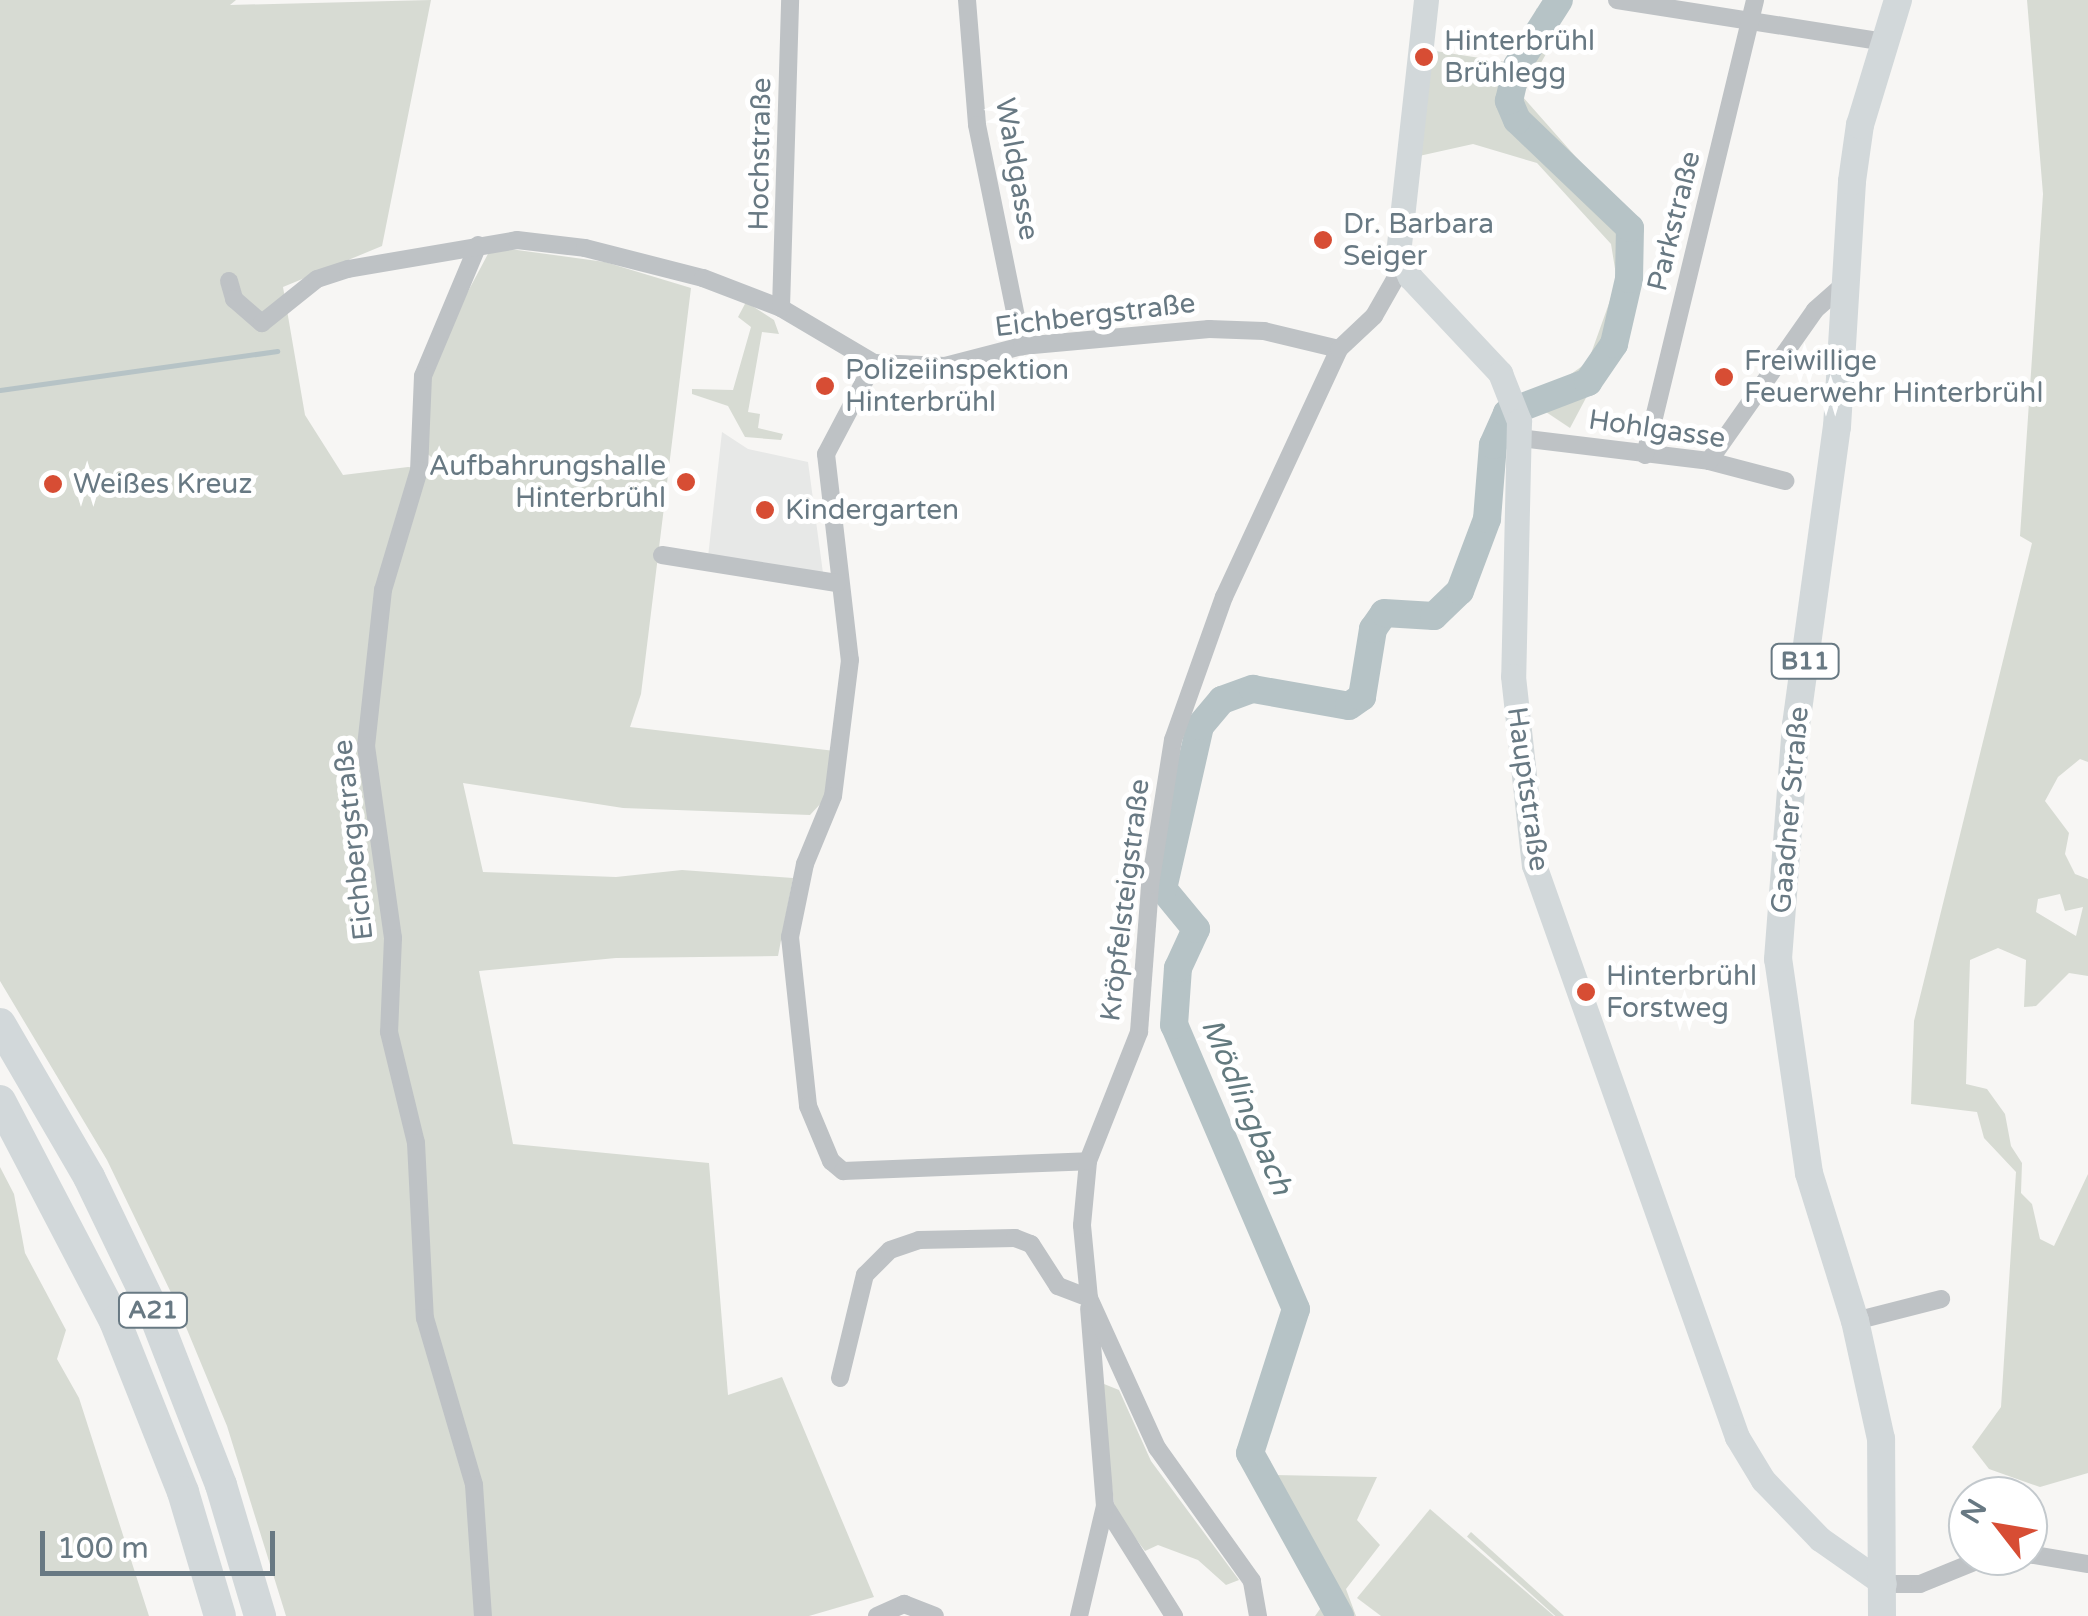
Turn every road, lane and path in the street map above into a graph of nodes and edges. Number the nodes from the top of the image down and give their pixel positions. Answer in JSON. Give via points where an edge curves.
{"nodes":[{"id":1,"x":790,"y":0,"type":"edge"},
{"id":2,"x":967,"y":0,"type":"edge"},
{"id":3,"x":1426,"y":0,"type":"edge"},
{"id":4,"x":1617,"y":0,"type":"edge"},
{"id":5,"x":1898,"y":0,"type":"edge"},
{"id":6,"x":1753,"y":10,"type":"edge"},
{"id":7,"x":1886,"y":42,"type":"junction"},
{"id":8,"x":478,"y":245,"type":"junction"},
{"id":9,"x":1402,"y":267,"type":"junction"},
{"id":10,"x":1849,"y":280,"type":"junction"},
{"id":11,"x":229,"y":281,"type":"dead end"},
{"id":12,"x":781,"y":308,"type":"junction"},
{"id":13,"x":1022,"y":346,"type":"junction"},
{"id":14,"x":1339,"y":349,"type":"junction"},
{"id":15,"x":874,"y":364,"type":"junction"},
{"id":16,"x":1518,"y":421,"type":"junction"},
{"id":17,"x":1644,"y":456,"type":"junction"},
{"id":18,"x":1709,"y":460,"type":"junction"},
{"id":19,"x":1785,"y":481,"type":"dead end"},
{"id":20,"x":662,"y":555,"type":"dead end"},
{"id":21,"x":837,"y":583,"type":"junction"},
{"id":22,"x":0,"y":1024,"type":"edge"},
{"id":23,"x":0,"y":1101,"type":"edge"},
{"id":24,"x":1088,"y":1162,"type":"junction"},
{"id":25,"x":1088,"y":1298,"type":"junction"},
{"id":26,"x":1934,"y":1301,"type":"dead end"},
{"id":27,"x":1855,"y":1321,"type":"junction"},
{"id":28,"x":840,"y":1378,"type":"dead end"},
{"id":29,"x":1105,"y":1506,"type":"junction"},
{"id":30,"x":2048,"y":1557,"type":"edge"},
{"id":31,"x":2088,"y":1564,"type":"edge"},
{"id":32,"x":1948,"y":1573,"type":"edge"},
{"id":33,"x":1884,"y":1584,"type":"junction"},
{"id":34,"x":220,"y":1616,"type":"edge"},
{"id":35,"x":260,"y":1616,"type":"edge"},
{"id":36,"x":484,"y":1616,"type":"edge"},
{"id":37,"x":877,"y":1616,"type":"edge"},
{"id":38,"x":935,"y":1616,"type":"edge"},
{"id":39,"x":1079,"y":1616,"type":"edge"},
{"id":40,"x":1174,"y":1616,"type":"edge"},
{"id":41,"x":1258,"y":1616,"type":"edge"},
{"id":42,"x":1882,"y":1616,"type":"edge"}],
"edges":[{"from":1,"to":12,"type":"street","name":"Hochstraße"},
{"from":2,"to":13,"type":"street","name":"Waldgasse","via":[[977,125]]},
{"from":3,"to":9,"type":"main road","via":[[1398,228]]},
{"from":4,"to":6,"type":"street"},
{"from":5,"to":7,"type":"main road","name":"Gaadner Straße","number":"B11"},
{"from":6,"to":7,"type":"street"},
{"from":6,"to":17,"type":"street","name":"Parkstraße"},
{"from":7,"to":10,"type":"main road","name":"Gaadner Straße","number":"B11","via":[[1860,125]]},
{"from":8,"to":11,"type":"street","name":"Eichbergstraße","via":[[317,279],[262,323],[234,299]]},
{"from":8,"to":12,"type":"street","name":"Eichbergstraße","via":[[517,240],[585,248],[703,278]]},
{"from":8,"to":36,"type":"street","name":"Eichbergstraße","via":[[423,376],[418,470],[383,590],[366,746],[394,938],[389,1032],[416,1143],[425,1318],[474,1485]]},
{"from":9,"to":14,"type":"street","via":[[1374,316]]},
{"from":9,"to":16,"type":"main road","via":[[1500,372]]},
{"from":10,"to":18,"type":"street","via":[[1815,310]]},
{"from":10,"to":27,"type":"main road","name":"Gaadner Straße","number":"B11","via":[[1837,427],[1796,725],[1778,959],[1809,1173]]},
{"from":12,"to":15,"type":"street","name":"Eichbergstraße"},
{"from":13,"to":14,"type":"street","name":"Eichbergstraße","via":[[1209,330],[1264,331]]},
{"from":13,"to":15,"type":"street","name":"Eichbergstraße","via":[[945,366]]},
{"from":14,"to":24,"type":"street","name":"Kröpfelsteigstraße","via":[[1224,597],[1173,740],[1150,885],[1139,1032]]},
{"from":15,"to":21,"type":"street","via":[[826,454]]},
{"from":16,"to":17,"type":"street","name":"Hohlgasse"},
{"from":16,"to":33,"type":"main road","name":"Hauptstraße","via":[[1513,676],[1534,865],[1737,1437],[1763,1480],[1809,1527],[1856,1570]]},
{"from":17,"to":18,"type":"street","name":"Hohlgasse"},
{"from":18,"to":19,"type":"street","name":"Hohlgasse"},
{"from":20,"to":21,"type":"street"},
{"from":21,"to":24,"type":"street","via":[[850,660],[846,724],[833,796],[805,864],[790,936],[808,1106],[831,1162],[843,1172]]},
{"from":22,"to":35,"type":"highway","number":"A21","via":[[89,1178],[152,1308],[221,1485]]},
{"from":23,"to":34,"type":"highway","number":"A21","via":[[114,1321],[183,1492]]},
{"from":24,"to":25,"type":"street","name":"Kröpfelsteigstraße","via":[[1082,1225]]},
{"from":25,"to":28,"type":"street","via":[[1058,1286],[1031,1244],[1016,1238],[919,1240],[890,1250],[865,1275]]},
{"from":25,"to":29,"type":"street"},
{"from":25,"to":41,"type":"street","name":"Kröpfelsteigstraße","via":[[1157,1448],[1252,1581]]},
{"from":26,"to":27,"type":"street"},
{"from":27,"to":33,"type":"main road","name":"Gaadner Straße","number":"B11","via":[[1881,1439]]},
{"from":29,"to":39,"type":"street"},
{"from":29,"to":40,"type":"street"},
{"from":30,"to":31,"type":"street"},
{"from":32,"to":33,"type":"street","via":[[1920,1584]]},
{"from":33,"to":42,"type":"main road","name":"Gaadner Straße","number":"B11"},
{"from":37,"to":38,"type":"street","via":[[904,1604]]}]}
